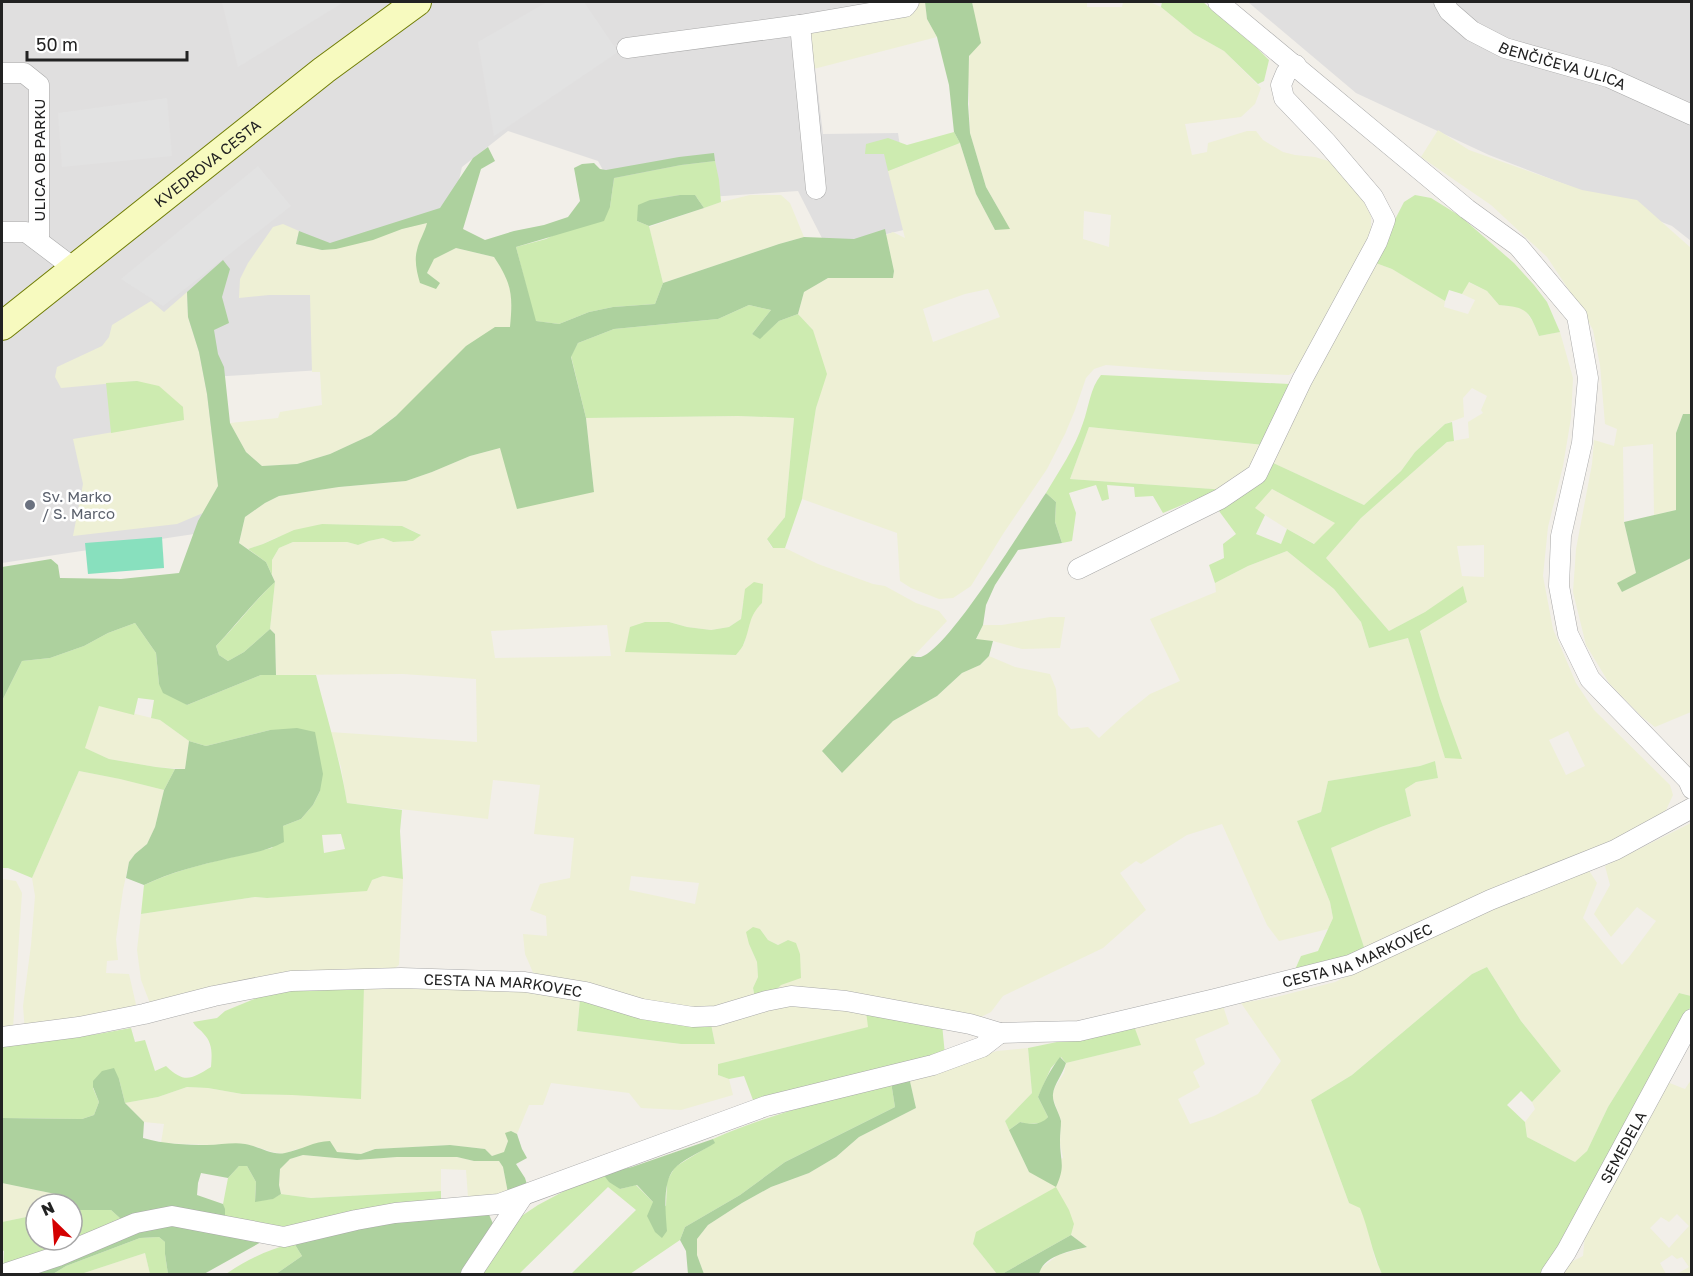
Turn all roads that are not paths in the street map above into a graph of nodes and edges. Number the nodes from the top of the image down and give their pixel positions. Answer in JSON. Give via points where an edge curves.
{"nodes":[{"id":1,"x":417,"y":2,"type":"edge"},
{"id":2,"x":909,"y":2,"type":"edge"},
{"id":3,"x":1218,"y":2,"type":"edge"},
{"id":4,"x":1444,"y":2,"type":"edge"},
{"id":5,"x":800,"y":24,"type":"junction"},
{"id":6,"x":627,"y":48,"type":"dead end"},
{"id":7,"x":1296,"y":65,"type":"junction"},
{"id":8,"x":2,"y":73,"type":"edge"},
{"id":9,"x":1692,"y":115,"type":"edge"},
{"id":10,"x":816,"y":189,"type":"dead end"},
{"id":11,"x":2,"y":232,"type":"edge"},
{"id":12,"x":39,"y":242,"type":"junction"},
{"id":13,"x":75,"y":268,"type":"junction"},
{"id":14,"x":2,"y":326,"type":"edge"},
{"id":15,"x":1078,"y":569,"type":"dead end"},
{"id":16,"x":1692,"y":789,"type":"edge"},
{"id":17,"x":1692,"y":808,"type":"edge"},
{"id":18,"x":1692,"y":1019,"type":"edge"},
{"id":19,"x":1000,"y":1033,"type":"junction"},
{"id":20,"x":2,"y":1037,"type":"edge"},
{"id":21,"x":523,"y":1196,"type":"junction"},
{"id":22,"x":4,"y":1275,"type":"edge"},
{"id":23,"x":471,"y":1275,"type":"edge"},
{"id":24,"x":1551,"y":1275,"type":"edge"}],
"edges":[{"from":1,"to":13,"type":"street","name":"KVEDROVA CESTA","via":[[324,69]]},
{"from":2,"to":5,"type":"street","via":[[905,7]]},
{"from":3,"to":7,"type":"street"},
{"from":4,"to":9,"type":"street","name":"BENČIČEVA ULICA","via":[[1472,30],[1505,48],[1608,77]]},
{"from":5,"to":6,"type":"street"},
{"from":5,"to":10,"type":"street"},
{"from":7,"to":15,"type":"street","via":[[1286,73],[1281,85],[1284,98],[1373,197],[1385,220],[1377,242],[1302,380],[1257,474],[1220,499]]},
{"from":7,"to":16,"type":"street","via":[[1467,209],[1518,246],[1577,316],[1588,378],[1582,443],[1561,536],[1559,586],[1568,634],[1590,679],[1688,780]]},
{"from":8,"to":12,"type":"street","name":"ULICA OB PARKU","via":[[24,73],[39,85]]},
{"from":11,"to":12,"type":"street","via":[[26,231]]},
{"from":12,"to":13,"type":"street"},
{"from":13,"to":14,"type":"street","name":"KVEDROVA CESTA"},
{"from":17,"to":19,"type":"street","name":"CESTA NA MARKOVEC","via":[[1615,850],[1490,900],[1350,964],[1079,1031]]},
{"from":18,"to":24,"type":"street","name":"SEMEDELA"},
{"from":19,"to":20,"type":"street","name":"CESTA NA MARKOVEC","via":[[846,1000],[791,996],[716,1016],[693,1017],[525,982],[401,978],[291,981],[144,1014]]},
{"from":19,"to":21,"type":"street","via":[[982,1047],[933,1065],[766,1106]]},
{"from":21,"to":22,"type":"street","via":[[499,1204],[395,1213],[284,1237],[172,1216],[136,1223]]},
{"from":21,"to":23,"type":"street"}]}
